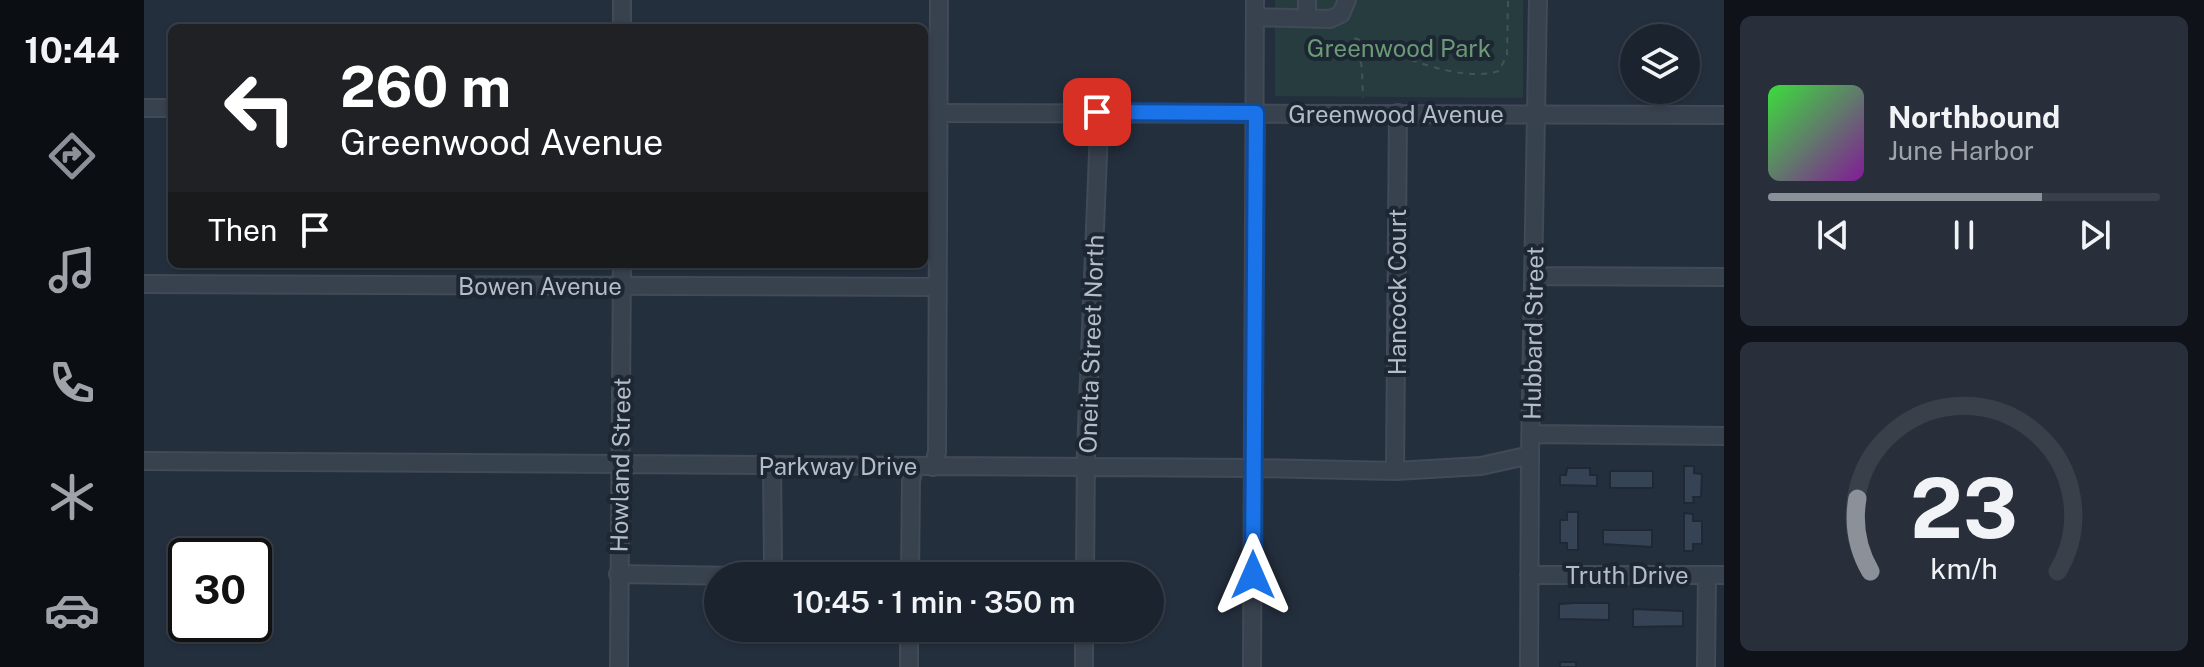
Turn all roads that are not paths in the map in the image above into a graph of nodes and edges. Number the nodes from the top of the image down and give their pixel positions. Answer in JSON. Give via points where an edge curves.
{"nodes":[{"id":1,"x":622,"y":0,"type":"edge"},
{"id":2,"x":939,"y":0,"type":"edge"},
{"id":3,"x":1307,"y":0,"type":"edge"},
{"id":4,"x":1347,"y":0,"type":"edge"},
{"id":5,"x":1538,"y":0,"type":"edge"},
{"id":6,"x":1255,"y":9,"type":"edge"},
{"id":7,"x":1307,"y":18,"type":"junction"},
{"id":8,"x":622,"y":24,"type":"edge"},
{"id":9,"x":144,"y":108,"type":"edge"},
{"id":10,"x":168,"y":108,"type":"edge"},
{"id":11,"x":1097,"y":112,"type":"junction"},
{"id":12,"x":931,"y":113,"type":"edge"},
{"id":13,"x":1256,"y":113,"type":"junction"},
{"id":14,"x":1398,"y":113,"type":"junction"},
{"id":15,"x":1724,"y":115,"type":"edge"},
{"id":16,"x":1537,"y":116,"type":"junction"},
{"id":17,"x":622,"y":268,"type":"edge"},
{"id":18,"x":1535,"y":276,"type":"junction"},
{"id":19,"x":1724,"y":277,"type":"edge"},
{"id":20,"x":144,"y":284,"type":"edge"},
{"id":21,"x":622,"y":286,"type":"junction"},
{"id":22,"x":936,"y":287,"type":"junction"},
{"id":23,"x":1531,"y":434,"type":"junction"},
{"id":24,"x":1724,"y":436,"type":"edge"},
{"id":25,"x":1530,"y":455,"type":"junction"},
{"id":26,"x":144,"y":461,"type":"edge"},
{"id":27,"x":619,"y":465,"type":"junction"},
{"id":28,"x":772,"y":465,"type":"junction"},
{"id":29,"x":914,"y":467,"type":"junction"},
{"id":30,"x":933,"y":467,"type":"junction"},
{"id":31,"x":1086,"y":467,"type":"junction"},
{"id":32,"x":1254,"y":468,"type":"junction"},
{"id":33,"x":1395,"y":471,"type":"junction"},
{"id":34,"x":773,"y":562,"type":"edge"},
{"id":35,"x":910,"y":562,"type":"edge"},
{"id":36,"x":1085,"y":562,"type":"edge"},
{"id":37,"x":618,"y":574,"type":"junction"},
{"id":38,"x":704,"y":575,"type":"edge"},
{"id":39,"x":1529,"y":575,"type":"junction"},
{"id":40,"x":1716,"y":575,"type":"edge"},
{"id":41,"x":909,"y":642,"type":"edge"},
{"id":42,"x":1084,"y":642,"type":"edge"},
{"id":43,"x":619,"y":667,"type":"edge"},
{"id":44,"x":909,"y":667,"type":"edge"},
{"id":45,"x":1084,"y":667,"type":"edge"},
{"id":46,"x":1252,"y":667,"type":"edge"},
{"id":47,"x":1529,"y":667,"type":"edge"},
{"id":48,"x":1706,"y":667,"type":"edge"}],
"edges":[{"from":1,"to":8,"type":"street"},
{"from":2,"to":12,"type":"street"},
{"from":3,"to":7,"type":"street"},
{"from":4,"to":7,"type":"street","via":[[1341,14],[1330,19]]},
{"from":5,"to":16,"type":"street","name":"Hubbard Street"},
{"from":6,"to":7,"type":"street"},
{"from":6,"to":13,"type":"street"},
{"from":9,"to":10,"type":"street"},
{"from":11,"to":12,"type":"street","name":"Greenwood Avenue"},
{"from":11,"to":13,"type":"street","name":"Greenwood Avenue"},
{"from":11,"to":31,"type":"street","name":"Oneita Street North"},
{"from":12,"to":22,"type":"street"},
{"from":13,"to":14,"type":"street","name":"Greenwood Avenue"},
{"from":13,"to":32,"type":"street"},
{"from":14,"to":16,"type":"street","name":"Greenwood Avenue"},
{"from":14,"to":33,"type":"street","name":"Hancock Court"},
{"from":15,"to":16,"type":"street","name":"Greenwood Avenue"},
{"from":16,"to":18,"type":"street","name":"Hubbard Street"},
{"from":17,"to":21,"type":"street","name":"Howland Street"},
{"from":18,"to":19,"type":"street"},
{"from":18,"to":23,"type":"street","name":"Hubbard Street"},
{"from":20,"to":21,"type":"street","name":"Bowen Avenue"},
{"from":21,"to":22,"type":"street","name":"Bowen Avenue"},
{"from":21,"to":27,"type":"street","name":"Howland Street"},
{"from":22,"to":30,"type":"street"},
{"from":23,"to":24,"type":"street"},
{"from":23,"to":25,"type":"street","name":"Hubbard Street"},
{"from":25,"to":33,"type":"street","name":"Parkway Drive","via":[[1481,466]]},
{"from":25,"to":39,"type":"street","name":"Hubbard Street"},
{"from":26,"to":27,"type":"street","name":"Parkway Drive"},
{"from":27,"to":28,"type":"street","name":"Parkway Drive"},
{"from":27,"to":37,"type":"street","name":"Howland Street"},
{"from":28,"to":29,"type":"street","name":"Parkway Drive"},
{"from":28,"to":34,"type":"street"},
{"from":29,"to":30,"type":"street","name":"Parkway Drive"},
{"from":29,"to":35,"type":"street"},
{"from":30,"to":31,"type":"street","name":"Parkway Drive"},
{"from":31,"to":32,"type":"street","name":"Parkway Drive"},
{"from":31,"to":36,"type":"street","name":"Oneita Street North"},
{"from":32,"to":33,"type":"street","name":"Parkway Drive"},
{"from":32,"to":46,"type":"street"},
{"from":37,"to":38,"type":"street"},
{"from":37,"to":43,"type":"street","name":"Howland Street"},
{"from":39,"to":40,"type":"street","name":"Truth Drive"},
{"from":39,"to":47,"type":"street","name":"Hubbard Street"},
{"from":40,"to":48,"type":"street"},
{"from":41,"to":44,"type":"street"},
{"from":42,"to":45,"type":"street"}]}
